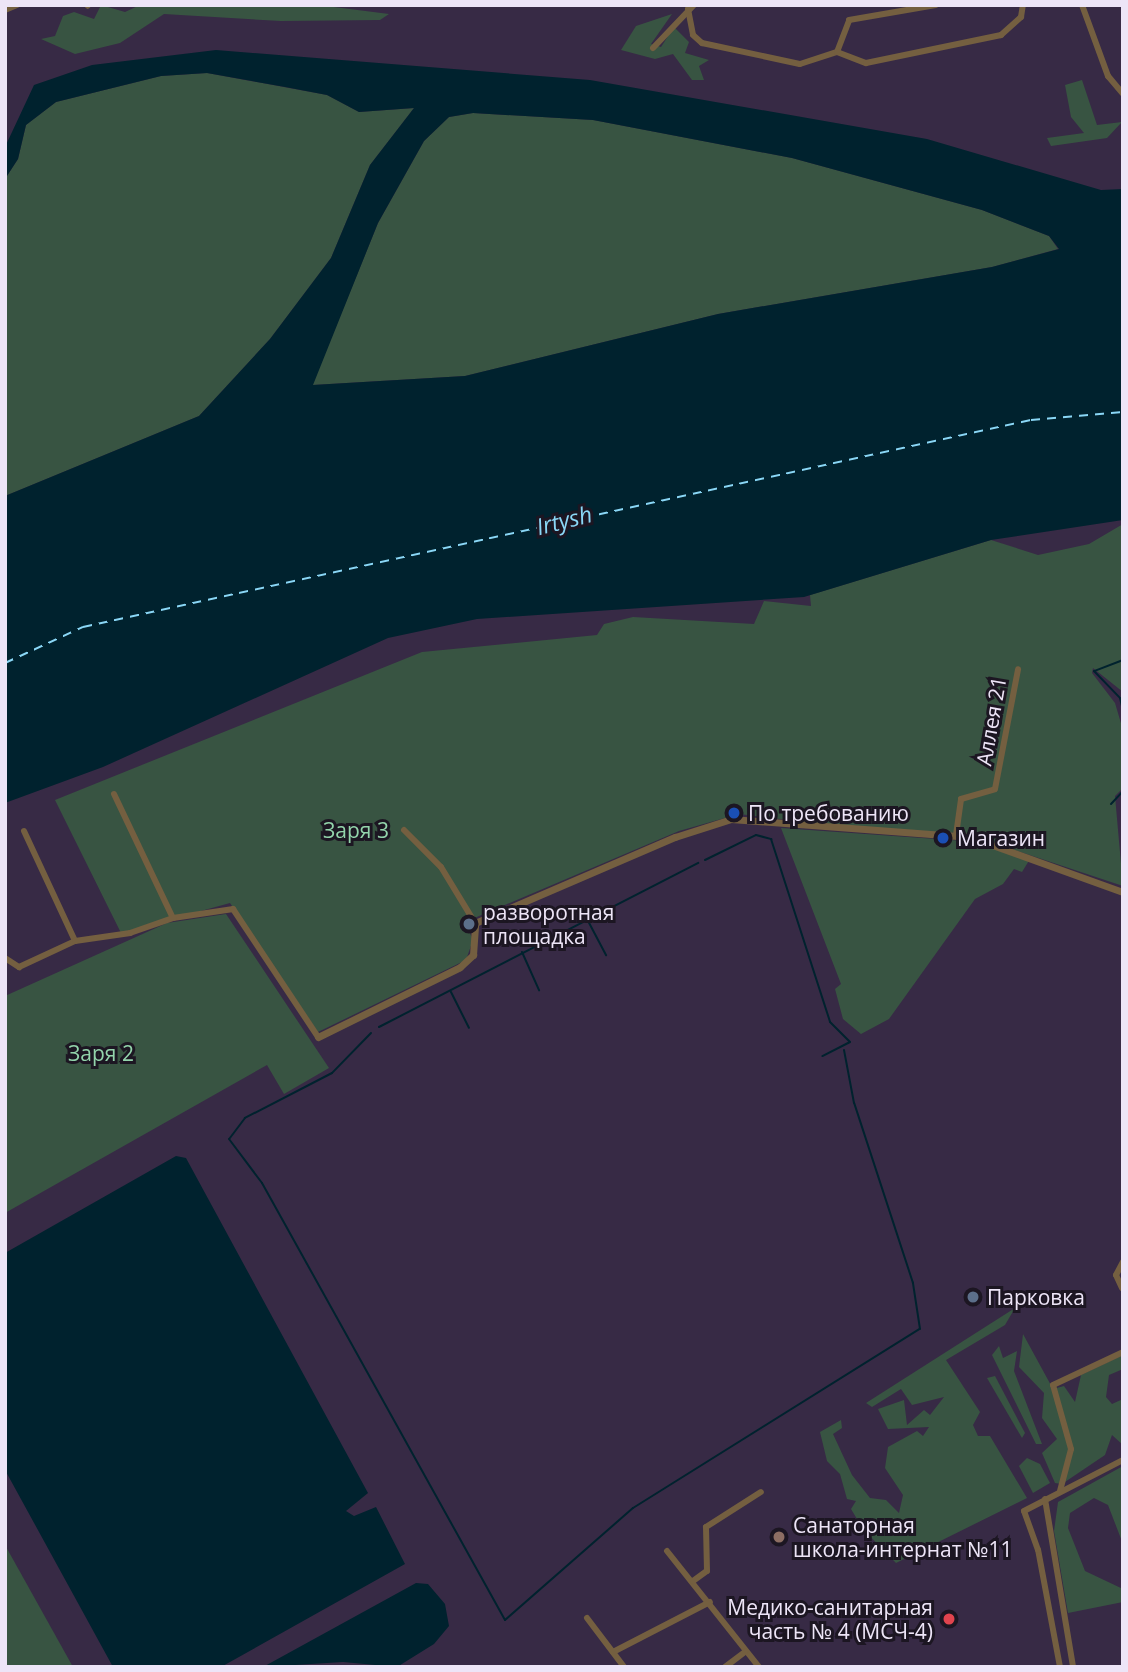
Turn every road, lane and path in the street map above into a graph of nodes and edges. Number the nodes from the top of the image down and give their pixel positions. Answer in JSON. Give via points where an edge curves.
{"nodes":[{"id":1,"x":936,"y":5,"type":"edge"},
{"id":2,"x":1023,"y":5,"type":"edge"},
{"id":3,"x":1082,"y":5,"type":"edge"},
{"id":4,"x":18,"y":7,"type":"edge"},
{"id":5,"x":691,"y":7,"type":"edge"},
{"id":6,"x":5,"y":10,"type":"edge"},
{"id":7,"x":653,"y":48,"type":"dead end"},
{"id":8,"x":837,"y":52,"type":"junction"},
{"id":9,"x":1123,"y":94,"type":"edge"},
{"id":10,"x":1018,"y":668,"type":"dead end"},
{"id":11,"x":114,"y":794,"type":"dead end"},
{"id":12,"x":404,"y":830,"type":"dead end"},
{"id":13,"x":24,"y":831,"type":"dead end"},
{"id":14,"x":956,"y":835,"type":"junction"},
{"id":15,"x":1123,"y":892,"type":"edge"},
{"id":16,"x":173,"y":918,"type":"junction"},
{"id":17,"x":475,"y":923,"type":"junction"},
{"id":18,"x":75,"y":941,"type":"junction"},
{"id":19,"x":5,"y":958,"type":"edge"},
{"id":20,"x":318,"y":1037,"type":"joint"},
{"id":21,"x":1123,"y":1262,"type":"edge"},
{"id":22,"x":1122,"y":1288,"type":"edge"},
{"id":23,"x":1123,"y":1352,"type":"edge"},
{"id":24,"x":1123,"y":1460,"type":"edge"},
{"id":25,"x":1060,"y":1491,"type":"junction"},
{"id":26,"x":761,"y":1492,"type":"dead end"},
{"id":27,"x":1045,"y":1499,"type":"junction"},
{"id":28,"x":667,"y":1551,"type":"dead end"},
{"id":29,"x":693,"y":1581,"type":"junction"},
{"id":30,"x":710,"y":1602,"type":"junction"},
{"id":31,"x":587,"y":1618,"type":"dead end"},
{"id":32,"x":613,"y":1652,"type":"junction"},
{"id":33,"x":745,"y":1652,"type":"junction"},
{"id":34,"x":624,"y":1667,"type":"edge"},
{"id":35,"x":724,"y":1667,"type":"edge"},
{"id":36,"x":759,"y":1667,"type":"edge"},
{"id":37,"x":1060,"y":1667,"type":"edge"},
{"id":38,"x":1073,"y":1667,"type":"edge"}],
"edges":[{"from":1,"to":8,"type":"street","via":[[849,20]]},
{"from":2,"to":8,"type":"street","via":[[1021,17],[1001,35],[866,63]]},
{"from":3,"to":9,"type":"street","via":[[1108,76]]},
{"from":4,"to":6,"type":"street"},
{"from":5,"to":7,"type":"street"},
{"from":5,"to":8,"type":"street","via":[[693,35],[702,43],[800,64]]},
{"from":10,"to":14,"type":"street","name":"Аллея 21","via":[[995,789],[961,799]]},
{"from":11,"to":16,"type":"street"},
{"from":12,"to":17,"type":"street","via":[[441,867]]},
{"from":13,"to":18,"type":"street"},
{"from":14,"to":15,"type":"street"},
{"from":14,"to":17,"type":"street","via":[[731,819],[674,837]]},
{"from":16,"to":18,"type":"street","via":[[130,933]]},
{"from":16,"to":20,"type":"street","via":[[233,909]]},
{"from":17,"to":20,"type":"street","via":[[472,955],[460,967]]},
{"from":18,"to":19,"type":"street","via":[[19,967]]},
{"from":21,"to":22,"type":"street","via":[[1116,1275]]},
{"from":23,"to":25,"type":"street","via":[[1052,1385],[1071,1449]]},
{"from":24,"to":25,"type":"street"},
{"from":25,"to":27,"type":"street"},
{"from":26,"to":29,"type":"street","via":[[706,1527],[707,1571]]},
{"from":27,"to":37,"type":"street","via":[[1024,1511]]},
{"from":27,"to":38,"type":"street"},
{"from":28,"to":29,"type":"street"},
{"from":29,"to":30,"type":"street"},
{"from":30,"to":32,"type":"street"},
{"from":30,"to":33,"type":"street"},
{"from":31,"to":32,"type":"street"},
{"from":32,"to":34,"type":"street"},
{"from":33,"to":35,"type":"street"},
{"from":33,"to":36,"type":"street"}]}
